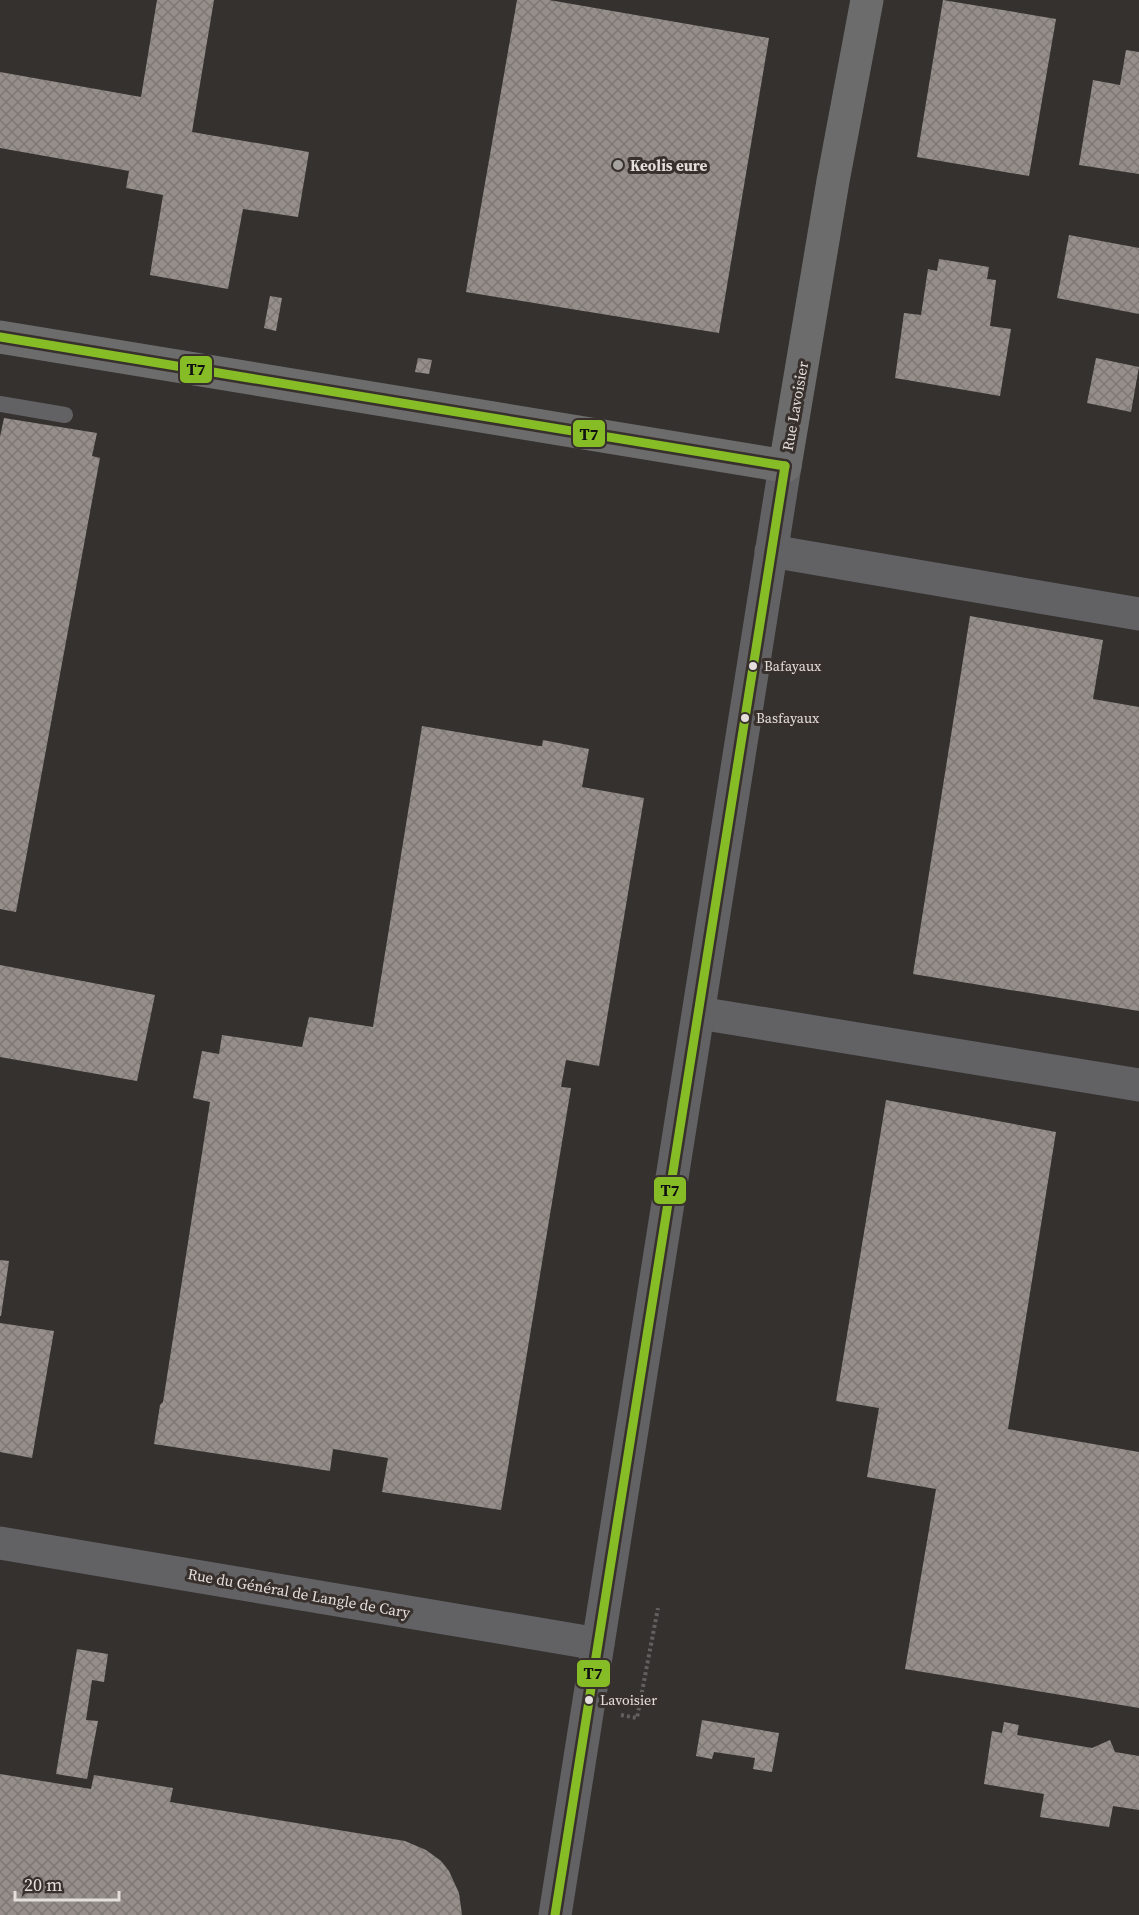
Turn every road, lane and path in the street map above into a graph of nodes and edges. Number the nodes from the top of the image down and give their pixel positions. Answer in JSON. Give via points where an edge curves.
{"nodes":[{"id":1,"x":867,"y":0,"type":"edge"},
{"id":2,"x":0,"y":337,"type":"edge"},
{"id":3,"x":0,"y":404,"type":"edge"},
{"id":4,"x":64,"y":416,"type":"dead end"},
{"id":5,"x":785,"y":466,"type":"junction"},
{"id":6,"x":771,"y":551,"type":"junction"},
{"id":7,"x":1139,"y":614,"type":"edge"},
{"id":8,"x":699,"y":1013,"type":"junction"},
{"id":9,"x":1139,"y":1085,"type":"edge"},
{"id":10,"x":0,"y":1543,"type":"edge"},
{"id":11,"x":658,"y":1608,"type":"dead end"},
{"id":12,"x":598,"y":1644,"type":"junction"},
{"id":13,"x":587,"y":1710,"type":"junction"},
{"id":14,"x":555,"y":1915,"type":"edge"}],
"edges":[{"from":1,"to":5,"type":"street","name":"Rue Lavoisier"},
{"from":2,"to":5,"type":"street"},
{"from":3,"to":4,"type":"lane"},
{"from":5,"to":6,"type":"street","name":"Rue Lavoisier"},
{"from":6,"to":7,"type":"street"},
{"from":6,"to":8,"type":"street","name":"Rue Lavoisier"},
{"from":8,"to":9,"type":"street"},
{"from":8,"to":12,"type":"street","name":"Rue Lavoisier"},
{"from":10,"to":12,"type":"street","name":"Rue du Général de Langle de Cary"},
{"from":11,"to":13,"type":"path","via":[[638,1718]]},
{"from":12,"to":13,"type":"street","name":"Rue Lavoisier"},
{"from":13,"to":14,"type":"street","name":"Rue Lavoisier"}]}
